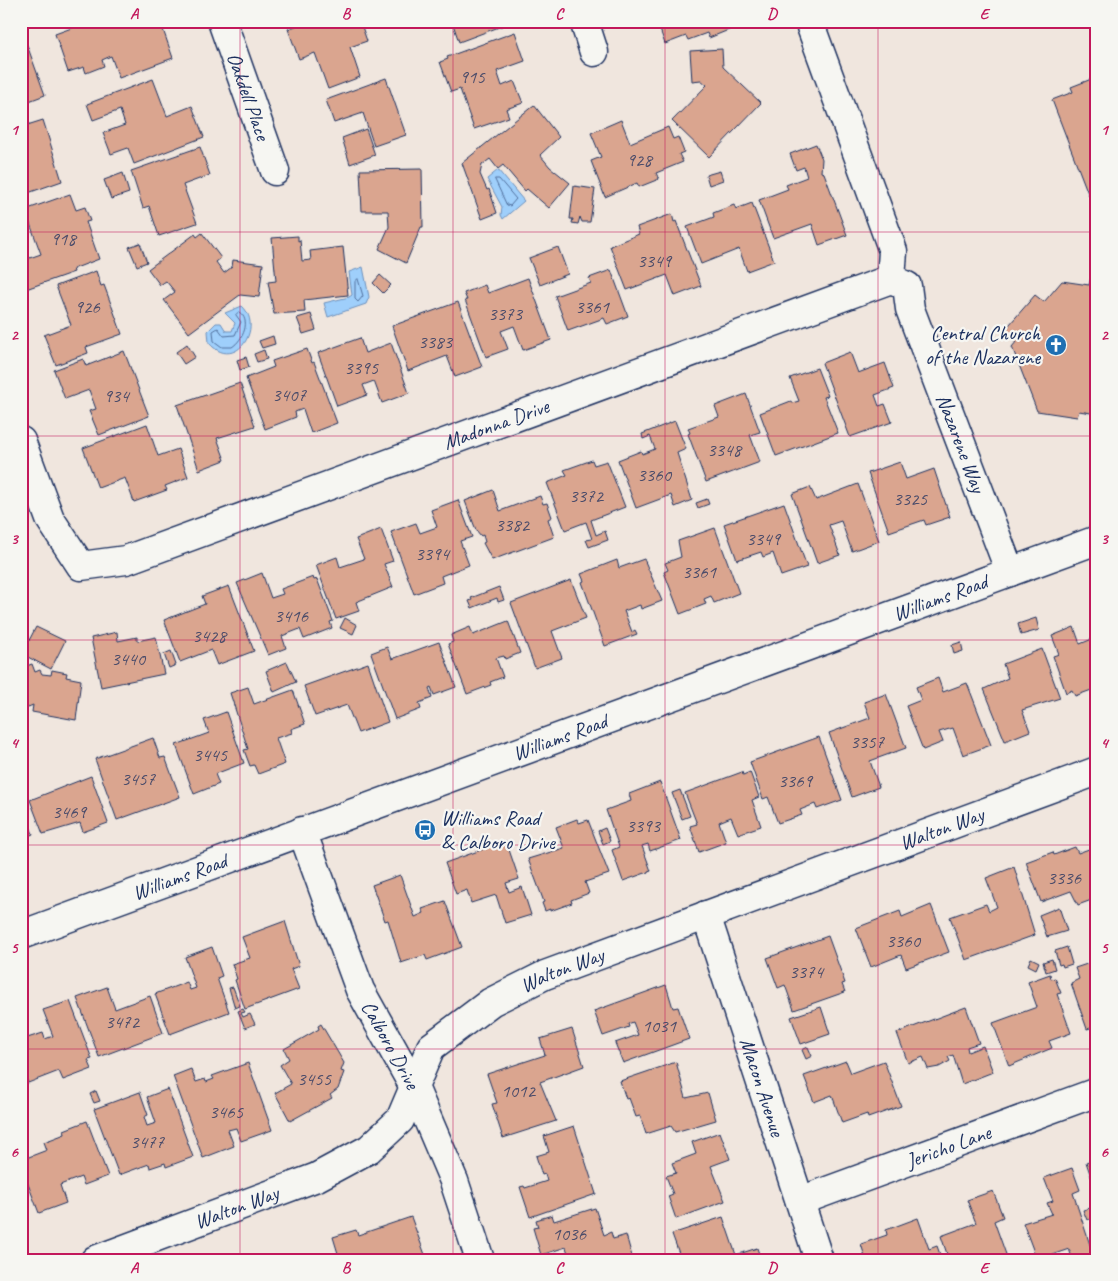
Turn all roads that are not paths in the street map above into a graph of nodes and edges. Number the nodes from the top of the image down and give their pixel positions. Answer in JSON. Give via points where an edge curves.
{"nodes":[{"id":1,"x":222,"y":21,"type":"edge"},
{"id":2,"x":584,"y":21,"type":"edge"},
{"id":3,"x":811,"y":28,"type":"dead end"},
{"id":4,"x":594,"y":52,"type":"dead end"},
{"id":5,"x":275,"y":171,"type":"dead end"},
{"id":6,"x":899,"y":282,"type":"junction"},
{"id":7,"x":21,"y":440,"type":"edge"},
{"id":8,"x":1097,"y":540,"type":"edge"},
{"id":9,"x":1010,"y":572,"type":"junction"},
{"id":10,"x":1097,"y":771,"type":"edge"},
{"id":11,"x":302,"y":831,"type":"junction"},
{"id":12,"x":706,"y":915,"type":"junction"},
{"id":13,"x":21,"y":935,"type":"edge"},
{"id":14,"x":414,"y":1087,"type":"junction"},
{"id":15,"x":1097,"y":1092,"type":"edge"},
{"id":16,"x":800,"y":1201,"type":"junction"},
{"id":17,"x":95,"y":1260,"type":"edge"},
{"id":18,"x":480,"y":1260,"type":"edge"},
{"id":19,"x":819,"y":1260,"type":"edge"}],
"edges":[{"from":1,"to":5,"type":"street","name":"Oakdell Place"},
{"from":2,"to":4,"type":"street"},
{"from":3,"to":6,"type":"street","name":"Nazarene Way","via":[[892,251]]},
{"from":6,"to":7,"type":"street","name":"Madonna Drive","via":[[126,560],[81,566],[50,519]]},
{"from":6,"to":9,"type":"street","name":"Nazarene Way"},
{"from":8,"to":9,"type":"street","name":"Williams Road"},
{"from":9,"to":11,"type":"street","name":"Williams Road"},
{"from":10,"to":12,"type":"street","name":"Walton Way"},
{"from":11,"to":13,"type":"street","name":"Williams Road"},
{"from":11,"to":14,"type":"street","name":"Calboro Drive","via":[[360,990]]},
{"from":12,"to":14,"type":"street","name":"Walton Way","via":[[544,975],[491,1002],[431,1047]]},
{"from":12,"to":16,"type":"street","name":"Macon Avenue"},
{"from":14,"to":17,"type":"street","name":"Walton Way","via":[[400,1120],[369,1149],[317,1177]]},
{"from":14,"to":18,"type":"street","name":"Calboro Drive","via":[[454,1181]]},
{"from":15,"to":16,"type":"street","name":"Jericho Lane"},
{"from":16,"to":19,"type":"street","name":"Macon Avenue"}]}
